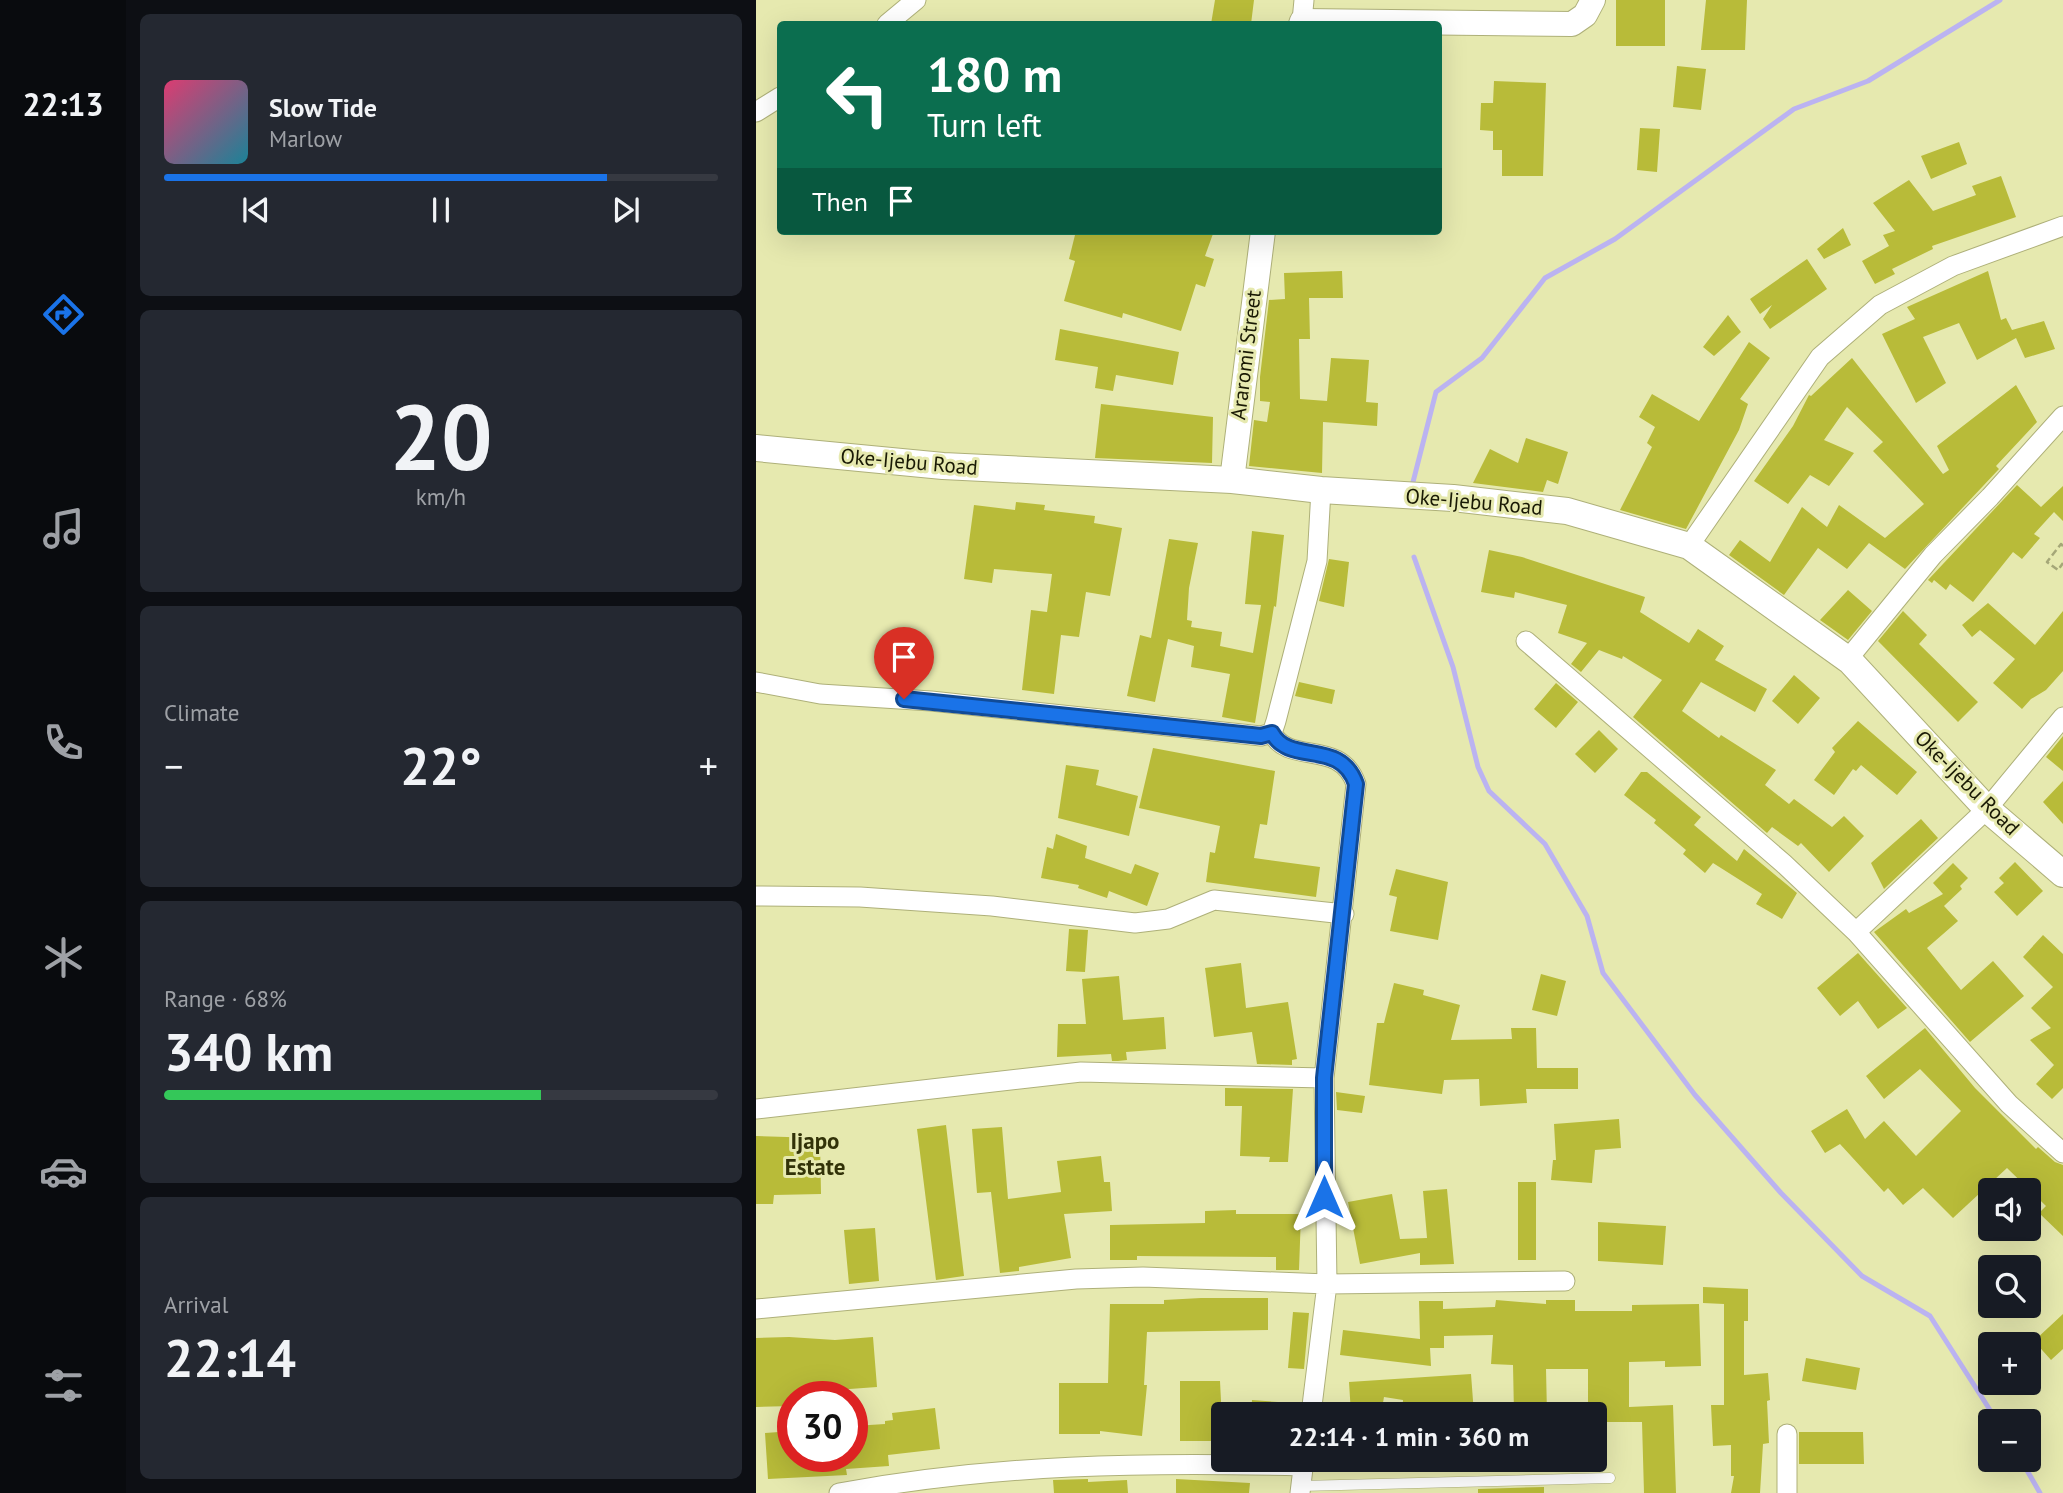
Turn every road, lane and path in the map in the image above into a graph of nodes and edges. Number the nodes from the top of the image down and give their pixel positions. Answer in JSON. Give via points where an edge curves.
{"nodes":[{"id":1,"x":916,"y":0,"type":"edge"},
{"id":2,"x":1593,"y":0,"type":"edge"},
{"id":3,"x":1302,"y":15,"type":"edge"},
{"id":4,"x":891,"y":21,"type":"edge"},
{"id":5,"x":777,"y":99,"type":"edge"},
{"id":6,"x":756,"y":112,"type":"edge"},
{"id":7,"x":2063,"y":226,"type":"edge"},
{"id":8,"x":1263,"y":235,"type":"edge"},
{"id":9,"x":2063,"y":416,"type":"edge"},
{"id":10,"x":756,"y":448,"type":"edge"},
{"id":11,"x":1232,"y":480,"type":"junction"},
{"id":12,"x":1321,"y":490,"type":"junction"},
{"id":13,"x":2063,"y":545,"type":"edge"},
{"id":14,"x":1689,"y":546,"type":"junction"},
{"id":15,"x":2063,"y":563,"type":"edge"},
{"id":16,"x":1526,"y":641,"type":"dead end"},
{"id":17,"x":1850,"y":661,"type":"junction"},
{"id":18,"x":756,"y":682,"type":"edge"},
{"id":19,"x":2063,"y":717,"type":"edge"},
{"id":20,"x":1272,"y":733,"type":"junction"},
{"id":21,"x":1987,"y":809,"type":"junction"},
{"id":22,"x":2063,"y":874,"type":"edge"},
{"id":23,"x":756,"y":896,"type":"edge"},
{"id":24,"x":1344,"y":914,"type":"junction"},
{"id":25,"x":1856,"y":932,"type":"junction"},
{"id":26,"x":1324,"y":1078,"type":"junction"},
{"id":27,"x":756,"y":1108,"type":"edge"},
{"id":28,"x":2063,"y":1153,"type":"edge"},
{"id":29,"x":1565,"y":1281,"type":"dead end"},
{"id":30,"x":1327,"y":1284,"type":"junction"},
{"id":31,"x":756,"y":1309,"type":"edge"},
{"id":32,"x":1312,"y":1402,"type":"edge"},
{"id":33,"x":1787,"y":1434,"type":"dead end"},
{"id":34,"x":1302,"y":1476,"type":"edge"},
{"id":35,"x":1610,"y":1478,"type":"dead end"},
{"id":36,"x":839,"y":1493,"type":"edge"},
{"id":37,"x":1787,"y":1493,"type":"edge"}],
"edges":[{"from":1,"to":4,"type":"street"},
{"from":2,"to":3,"type":"street","via":[[1585,15],[1572,24]]},
{"from":5,"to":6,"type":"street"},
{"from":7,"to":14,"type":"street","via":[[1953,266],[1880,305],[1820,357]]},
{"from":8,"to":11,"type":"street","name":"Araromi Street"},
{"from":9,"to":17,"type":"street","via":[[1933,555]]},
{"from":10,"to":11,"type":"main road","name":"Oke-Ijebu Road","via":[[943,466]]},
{"from":11,"to":12,"type":"main road","name":"Oke-Ijebu Road"},
{"from":12,"to":14,"type":"main road","name":"Oke-Ijebu Road","via":[[1567,511]]},
{"from":12,"to":20,"type":"street","via":[[1314,573]]},
{"from":13,"to":15,"type":"path","via":[[2047,562],[2058,570]]},
{"from":14,"to":17,"type":"main road","name":"Oke-Ijebu Road"},
{"from":16,"to":25,"type":"street"},
{"from":17,"to":21,"type":"main road","name":"Oke-Ijebu Road"},
{"from":18,"to":20,"type":"street","via":[[820,694],[932,701],[1261,736]]},
{"from":19,"to":21,"type":"street"},
{"from":20,"to":24,"type":"street","via":[[1277,742],[1328,755],[1353,774],[1356,784]]},
{"from":21,"to":22,"type":"main road","name":"Oke-Ijebu Road"},
{"from":21,"to":25,"type":"street"},
{"from":23,"to":24,"type":"street","via":[[992,906],[1135,923],[1168,919],[1214,900]]},
{"from":24,"to":26,"type":"street"},
{"from":25,"to":28,"type":"street","via":[[2009,1104]]},
{"from":26,"to":27,"type":"street","via":[[1081,1072]]},
{"from":26,"to":30,"type":"street"},
{"from":29,"to":30,"type":"street"},
{"from":30,"to":31,"type":"street","via":[[1076,1279]]},
{"from":30,"to":32,"type":"street"},
{"from":33,"to":37,"type":"street"},
{"from":34,"to":35,"type":"lane"},
{"from":34,"to":36,"type":"street","via":[[1174,1463],[993,1470]]}]}
